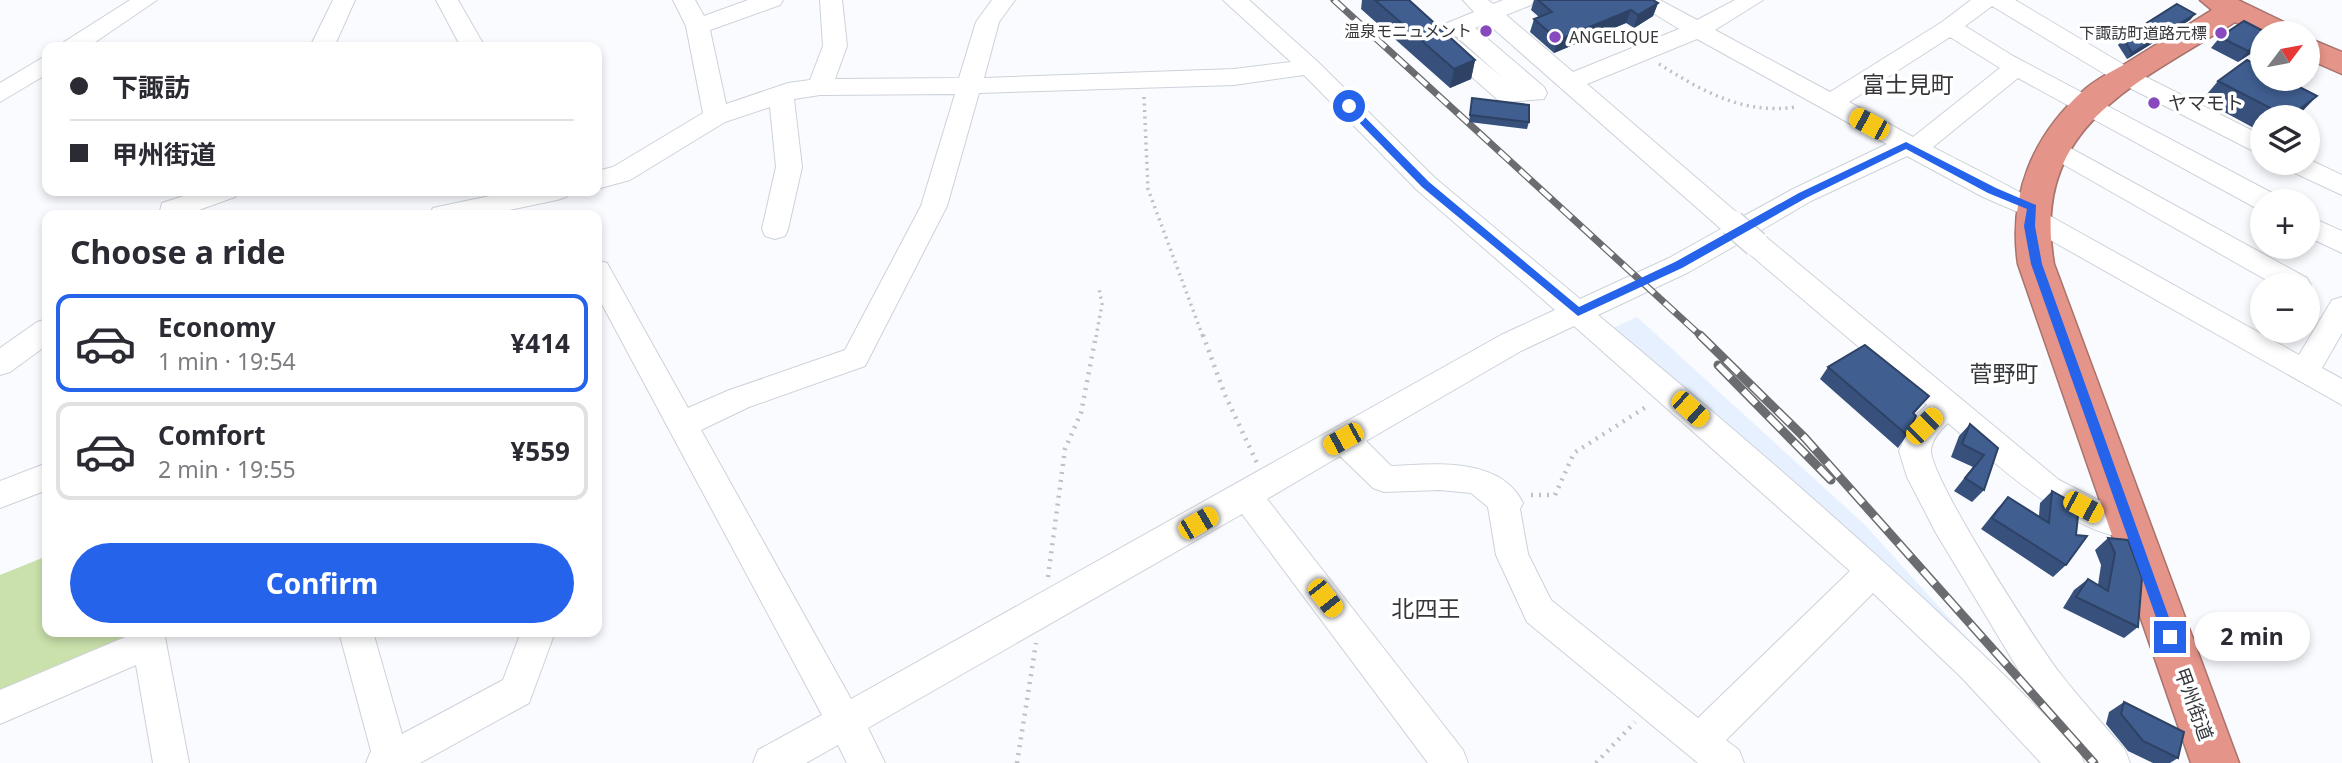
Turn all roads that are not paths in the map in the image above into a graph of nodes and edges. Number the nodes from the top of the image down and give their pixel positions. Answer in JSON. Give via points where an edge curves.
{"nodes":[{"id":1,"x":146,"y":0,"type":"edge"},
{"id":2,"x":344,"y":0,"type":"edge"},
{"id":3,"x":447,"y":0,"type":"edge"},
{"id":4,"x":684,"y":0,"type":"edge"},
{"id":5,"x":772,"y":0,"type":"edge"},
{"id":6,"x":831,"y":0,"type":"edge"},
{"id":7,"x":1004,"y":0,"type":"edge"},
{"id":8,"x":1234,"y":0,"type":"edge"},
{"id":9,"x":1523,"y":0,"type":"edge"},
{"id":10,"x":1643,"y":0,"type":"edge"},
{"id":11,"x":1752,"y":0,"type":"edge"},
{"id":12,"x":1985,"y":0,"type":"edge"},
{"id":13,"x":1999,"y":0,"type":"edge"},
{"id":14,"x":2231,"y":3,"type":"edge"},
{"id":15,"x":1482,"y":7,"type":"edge"},
{"id":16,"x":2261,"y":21,"type":"edge"},
{"id":17,"x":698,"y":26,"type":"junction"},
{"id":18,"x":1459,"y":26,"type":"dead end"},
{"id":19,"x":1950,"y":27,"type":"junction"},
{"id":20,"x":1698,"y":30,"type":"junction"},
{"id":21,"x":2060,"y":36,"type":"junction"},
{"id":22,"x":80,"y":42,"type":"edge"},
{"id":23,"x":324,"y":42,"type":"edge"},
{"id":24,"x":470,"y":42,"type":"edge"},
{"id":25,"x":2320,"y":53,"type":"edge"},
{"id":26,"x":2011,"y":64,"type":"junction"},
{"id":27,"x":2342,"y":64,"type":"edge"},
{"id":28,"x":42,"y":66,"type":"edge"},
{"id":29,"x":1310,"y":67,"type":"junction"},
{"id":30,"x":2127,"y":77,"type":"junction"},
{"id":31,"x":1569,"y":83,"type":"junction"},
{"id":32,"x":968,"y":86,"type":"junction"},
{"id":33,"x":820,"y":87,"type":"junction"},
{"id":34,"x":0,"y":93,"type":"edge"},
{"id":35,"x":781,"y":94,"type":"junction"},
{"id":36,"x":1825,"y":100,"type":"junction"},
{"id":37,"x":2087,"y":105,"type":"junction"},
{"id":38,"x":716,"y":116,"type":"junction"},
{"id":39,"x":2250,"y":140,"type":"edge"},
{"id":40,"x":1910,"y":147,"type":"junction"},
{"id":41,"x":2054,"y":148,"type":"junction"},
{"id":42,"x":2318,"y":175,"type":"edge"},
{"id":43,"x":602,"y":179,"type":"edge"},
{"id":44,"x":2342,"y":187,"type":"edge"},
{"id":45,"x":2250,"y":193,"type":"edge"},
{"id":46,"x":212,"y":196,"type":"edge"},
{"id":47,"x":533,"y":196,"type":"edge"},
{"id":48,"x":171,"y":210,"type":"edge"},
{"id":49,"x":466,"y":210,"type":"edge"},
{"id":50,"x":2031,"y":212,"type":"junction"},
{"id":51,"x":775,"y":229,"type":"dead end"},
{"id":52,"x":2320,"y":231,"type":"edge"},
{"id":53,"x":2342,"y":243,"type":"edge"},
{"id":54,"x":2276,"y":273,"type":"edge"},
{"id":55,"x":602,"y":283,"type":"edge"},
{"id":56,"x":2320,"y":299,"type":"edge"},
{"id":57,"x":2341,"y":311,"type":"edge"},
{"id":58,"x":1578,"y":312,"type":"junction"},
{"id":59,"x":42,"y":334,"type":"edge"},
{"id":60,"x":0,"y":364,"type":"edge"},
{"id":61,"x":2305,"y":371,"type":"junction"},
{"id":62,"x":2342,"y":393,"type":"edge"},
{"id":63,"x":1946,"y":405,"type":"junction"},
{"id":64,"x":680,"y":426,"type":"junction"},
{"id":65,"x":1343,"y":439,"type":"junction"},
{"id":66,"x":42,"y":478,"type":"edge"},
{"id":67,"x":1256,"y":489,"type":"junction"},
{"id":68,"x":0,"y":495,"type":"edge"},
{"id":69,"x":2131,"y":525,"type":"junction"},
{"id":70,"x":1873,"y":572,"type":"junction"},
{"id":71,"x":148,"y":637,"type":"edge"},
{"id":72,"x":357,"y":637,"type":"edge"},
{"id":73,"x":536,"y":637,"type":"edge"},
{"id":74,"x":0,"y":707,"type":"edge"},
{"id":75,"x":845,"y":722,"type":"junction"},
{"id":76,"x":1712,"y":753,"type":"edge"},
{"id":77,"x":388,"y":761,"type":"edge"},
{"id":78,"x":171,"y":763,"type":"edge"},
{"id":79,"x":771,"y":763,"type":"edge"},
{"id":80,"x":867,"y":763,"type":"edge"},
{"id":81,"x":1450,"y":763,"type":"edge"},
{"id":82,"x":2066,"y":763,"type":"edge"},
{"id":83,"x":2112,"y":763,"type":"edge"},
{"id":84,"x":2215,"y":763,"type":"edge"}],
"edges":[{"from":1,"to":22,"type":"street"},
{"from":2,"to":23,"type":"street"},
{"from":3,"to":24,"type":"street"},
{"from":4,"to":17,"type":"street"},
{"from":5,"to":17,"type":"street"},
{"from":6,"to":33,"type":"street","via":[[835,46]]},
{"from":7,"to":32,"type":"street","via":[[988,22]]},
{"from":8,"to":29,"type":"street"},
{"from":9,"to":15,"type":"street"},
{"from":10,"to":20,"type":"street"},
{"from":11,"to":20,"type":"street"},
{"from":12,"to":19,"type":"street"},
{"from":13,"to":21,"type":"street"},
{"from":14,"to":16,"type":"highway"},
{"from":14,"to":30,"type":"highway","name":"甲州街道"},
{"from":15,"to":18,"type":"street"},
{"from":15,"to":31,"type":"street"},
{"from":17,"to":38,"type":"street"},
{"from":19,"to":26,"type":"street"},
{"from":19,"to":36,"type":"street"},
{"from":20,"to":31,"type":"street"},
{"from":20,"to":36,"type":"street"},
{"from":21,"to":26,"type":"street"},
{"from":21,"to":30,"type":"street"},
{"from":25,"to":27,"type":"highway"},
{"from":26,"to":37,"type":"street"},
{"from":26,"to":40,"type":"street"},
{"from":28,"to":34,"type":"street"},
{"from":29,"to":32,"type":"street","via":[[1234,77]]},
{"from":29,"to":58,"type":"street","via":[[1426,184]]},
{"from":30,"to":37,"type":"highway","name":"甲州街道"},
{"from":30,"to":39,"type":"street"},
{"from":31,"to":63,"type":"street","bridge":true},
{"from":32,"to":33,"type":"street"},
{"from":32,"to":64,"type":"street","via":[[934,206],[855,358],[738,399]]},
{"from":33,"to":35,"type":"street"},
{"from":35,"to":38,"type":"street"},
{"from":35,"to":51,"type":"street","via":[[789,167]]},
{"from":36,"to":40,"type":"street"},
{"from":37,"to":41,"type":"highway","name":"甲州街道"},
{"from":37,"to":45,"type":"street"},
{"from":38,"to":43,"type":"street","via":[[621,174]]},
{"from":40,"to":50,"type":"street"},
{"from":40,"to":58,"type":"street","via":[[1802,195],[1679,265]]},
{"from":41,"to":50,"type":"highway","name":"甲州街道","via":[[2043,168]]},
{"from":41,"to":54,"type":"street"},
{"from":42,"to":44,"type":"street"},
{"from":46,"to":48,"type":"street"},
{"from":47,"to":49,"type":"street"},
{"from":50,"to":61,"type":"street"},
{"from":50,"to":69,"type":"highway","name":"甲州街道","via":[[2036,264]]},
{"from":52,"to":53,"type":"street"},
{"from":55,"to":64,"type":"street"},
{"from":56,"to":57,"type":"street"},
{"from":57,"to":61,"type":"street"},
{"from":58,"to":65,"type":"street","via":[[1511,343]]},
{"from":58,"to":70,"type":"street"},
{"from":59,"to":60,"type":"street"},
{"from":61,"to":62,"type":"street"},
{"from":63,"to":69,"type":"street","via":[[2048,489],[2100,516]]},
{"from":63,"to":83,"type":"street","via":[[1924,426],[1915,451],[1923,477],[2045,682]]},
{"from":64,"to":75,"type":"street"},
{"from":65,"to":67,"type":"street"},
{"from":65,"to":76,"type":"street","via":[[1384,479],[1478,481],[1507,503],[1512,555],[1539,611]]},
{"from":66,"to":68,"type":"street"},
{"from":67,"to":75,"type":"street"},
{"from":67,"to":81,"type":"street"},
{"from":69,"to":84,"type":"highway","name":"甲州街道"},
{"from":70,"to":76,"type":"street"},
{"from":70,"to":82,"type":"street","via":[[1974,667]]},
{"from":71,"to":74,"type":"street"},
{"from":71,"to":78,"type":"street"},
{"from":72,"to":77,"type":"street"},
{"from":73,"to":77,"type":"street","via":[[516,691]]},
{"from":75,"to":79,"type":"street"},
{"from":75,"to":80,"type":"street"}]}
